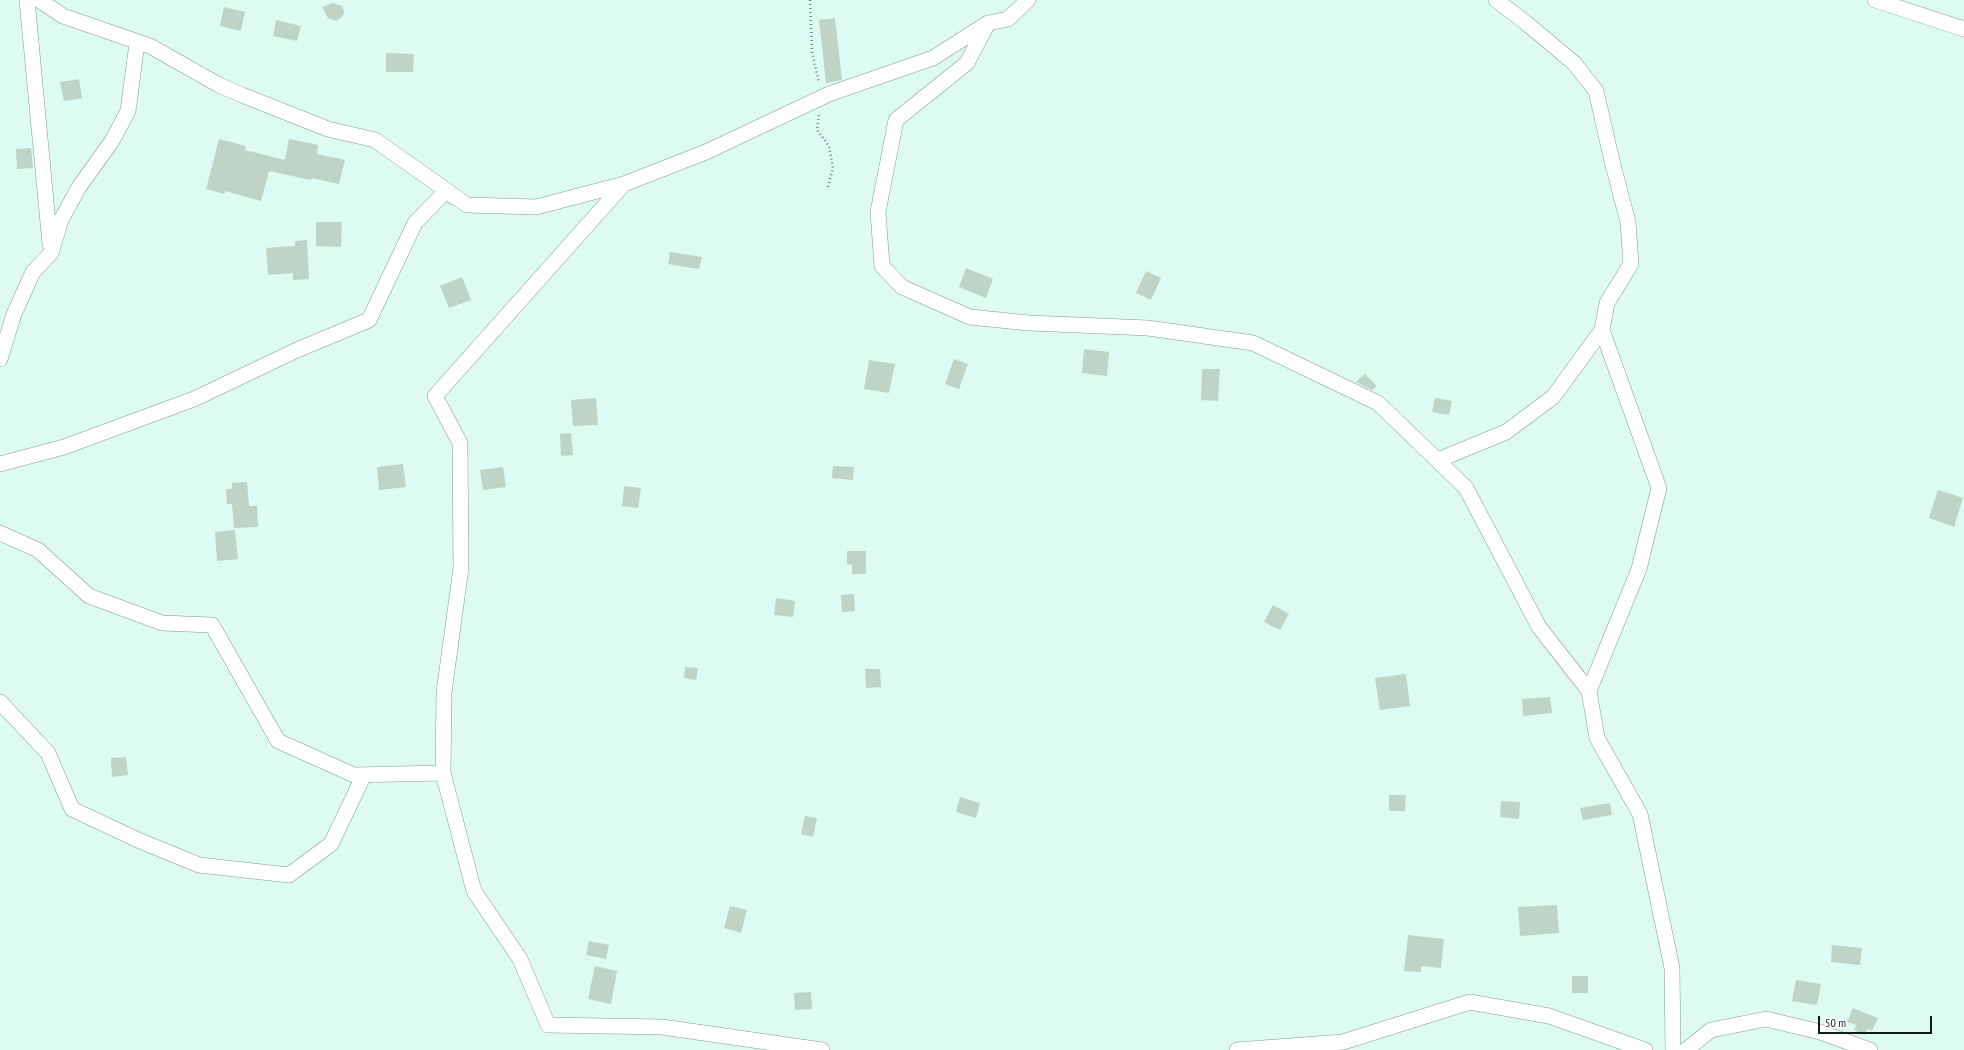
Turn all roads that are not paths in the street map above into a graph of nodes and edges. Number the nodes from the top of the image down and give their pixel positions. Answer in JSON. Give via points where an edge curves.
{"nodes":[{"id":1,"x":27,"y":0,"type":"edge"},
{"id":2,"x":39,"y":0,"type":"edge"},
{"id":3,"x":1028,"y":0,"type":"edge"},
{"id":4,"x":1496,"y":0,"type":"edge"},
{"id":5,"x":1875,"y":0,"type":"edge"},
{"id":6,"x":988,"y":23,"type":"junction"},
{"id":7,"x":1964,"y":30,"type":"edge"},
{"id":8,"x":137,"y":43,"type":"junction"},
{"id":9,"x":624,"y":184,"type":"junction"},
{"id":10,"x":467,"y":205,"type":"junction"},
{"id":11,"x":51,"y":253,"type":"junction"},
{"id":12,"x":1602,"y":330,"type":"junction"},
{"id":13,"x":0,"y":359,"type":"edge"},
{"id":14,"x":1438,"y":460,"type":"junction"},
{"id":15,"x":0,"y":464,"type":"edge"},
{"id":16,"x":0,"y":532,"type":"edge"},
{"id":17,"x":1589,"y":691,"type":"junction"},
{"id":18,"x":0,"y":702,"type":"edge"},
{"id":19,"x":443,"y":773,"type":"junction"},
{"id":20,"x":364,"y":775,"type":"junction"},
{"id":21,"x":822,"y":1050,"type":"edge"},
{"id":22,"x":1237,"y":1050,"type":"edge"},
{"id":23,"x":1645,"y":1050,"type":"edge"},
{"id":24,"x":1673,"y":1050,"type":"edge"},
{"id":25,"x":1686,"y":1050,"type":"edge"},
{"id":26,"x":1870,"y":1050,"type":"edge"}],
"edges":[{"from":1,"to":11,"type":"street"},
{"from":2,"to":8,"type":"street","via":[[63,16]]},
{"from":3,"to":6,"type":"street","via":[[1008,19]]},
{"from":4,"to":12,"type":"street","via":[[1574,63],[1596,91],[1628,222],[1631,264],[1607,303]]},
{"from":5,"to":7,"type":"street"},
{"from":6,"to":9,"type":"street","via":[[933,58],[829,94],[706,152]]},
{"from":6,"to":14,"type":"street","via":[[967,63],[896,120],[878,212],[882,266],[902,287],[970,317],[1148,328],[1253,343],[1378,403]]},
{"from":8,"to":10,"type":"street","via":[[150,46],[242,95],[328,129],[375,140]]},
{"from":8,"to":11,"type":"street","via":[[128,111],[112,141],[79,187],[61,220]]},
{"from":9,"to":10,"type":"street","via":[[536,207]]},
{"from":9,"to":19,"type":"street","via":[[435,396],[460,444],[461,568],[444,692]]},
{"from":10,"to":15,"type":"street","via":[[446,191],[415,223],[368,320],[297,350],[194,399],[64,447]]},
{"from":11,"to":13,"type":"street","via":[[33,272],[14,314]]},
{"from":12,"to":14,"type":"street","via":[[1553,397],[1506,432]]},
{"from":12,"to":17,"type":"street","via":[[1659,488],[1639,569]]},
{"from":14,"to":17,"type":"street","via":[[1466,488],[1539,627]]},
{"from":16,"to":20,"type":"street","via":[[38,550],[89,596],[162,623],[212,625],[278,741],[354,775]]},
{"from":17,"to":24,"type":"street","via":[[1597,738],[1640,814],[1672,968]]},
{"from":18,"to":20,"type":"street","via":[[48,753],[72,809],[199,865],[289,875],[331,844]]},
{"from":19,"to":20,"type":"street"},
{"from":19,"to":21,"type":"street","via":[[474,892],[520,959],[548,1025],[662,1026]]},
{"from":22,"to":23,"type":"street","via":[[1343,1042],[1470,1002],[1549,1016]]},
{"from":25,"to":26,"type":"street","via":[[1711,1030],[1766,1019],[1820,1032]]}]}
